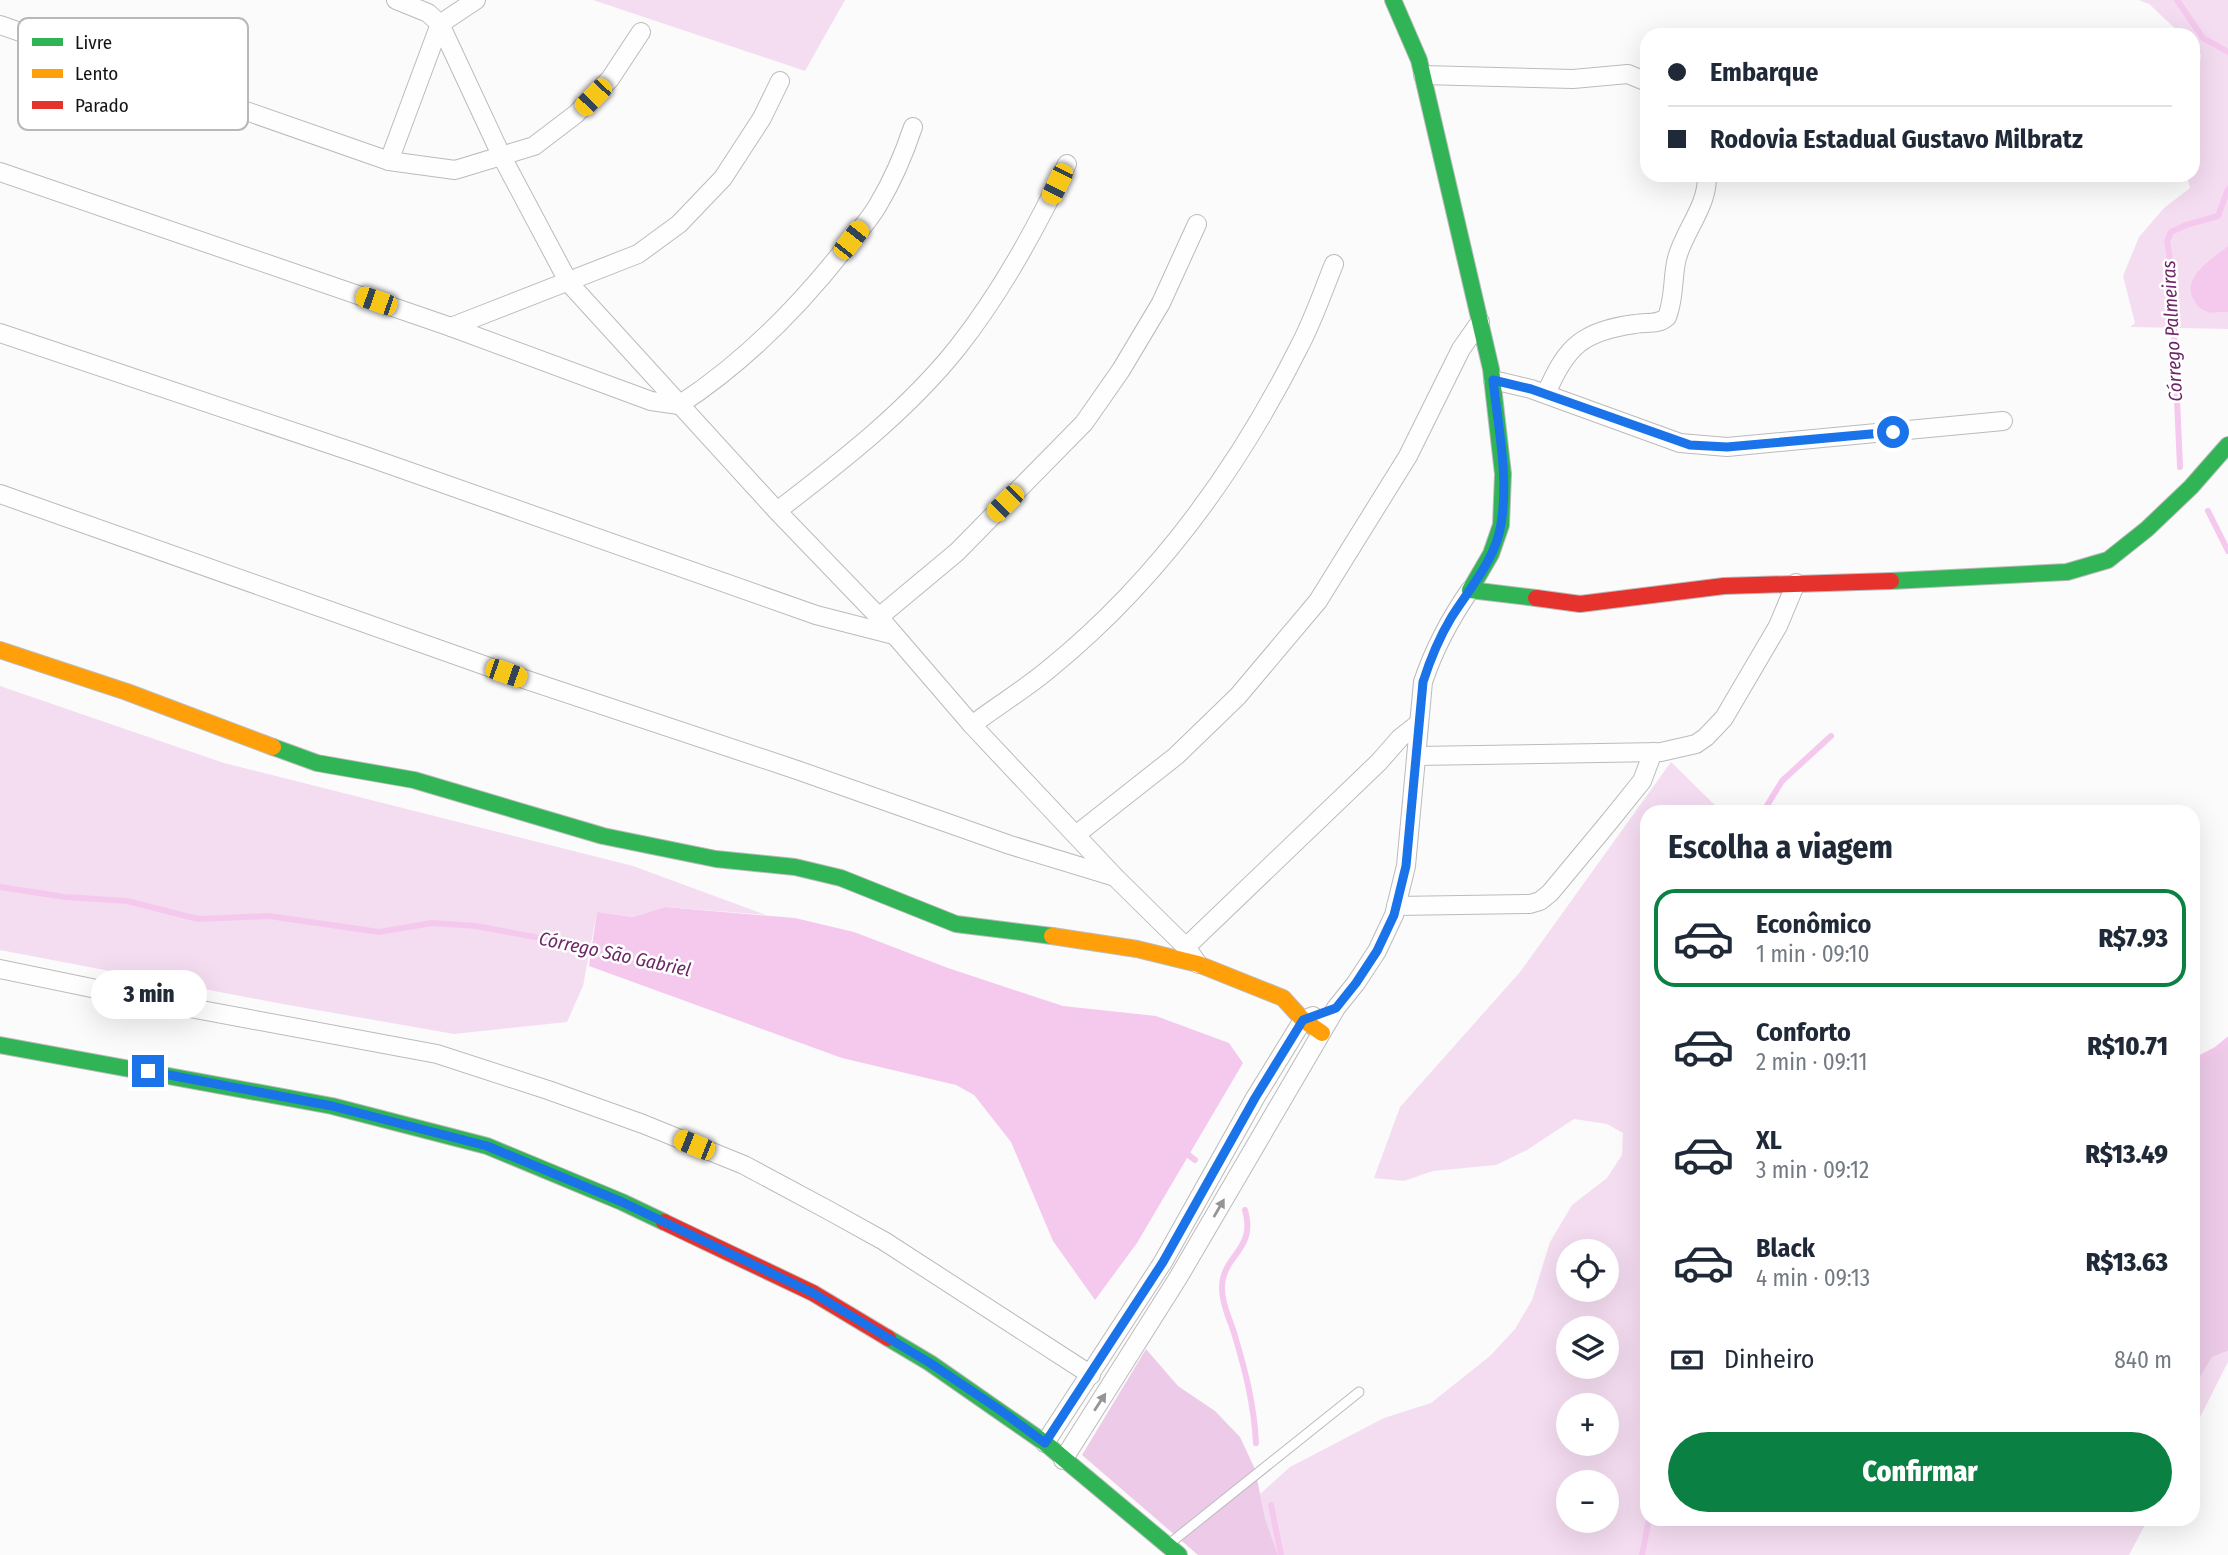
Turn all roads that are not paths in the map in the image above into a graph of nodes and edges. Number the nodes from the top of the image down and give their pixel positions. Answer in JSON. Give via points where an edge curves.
{"nodes":[{"id":1,"x":396,"y":0,"type":"edge"},
{"id":2,"x":476,"y":0,"type":"edge"},
{"id":3,"x":1393,"y":0,"type":"edge"},
{"id":4,"x":440,"y":24,"type":"junction"},
{"id":5,"x":0,"y":25,"type":"edge"},
{"id":6,"x":18,"y":31,"type":"edge"},
{"id":7,"x":641,"y":32,"type":"dead end"},
{"id":8,"x":1423,"y":75,"type":"junction"},
{"id":9,"x":1640,"y":79,"type":"edge"},
{"id":10,"x":780,"y":81,"type":"dead end"},
{"id":11,"x":248,"y":112,"type":"edge"},
{"id":12,"x":913,"y":127,"type":"dead end"},
{"id":13,"x":502,"y":157,"type":"junction"},
{"id":14,"x":389,"y":161,"type":"junction"},
{"id":15,"x":1067,"y":164,"type":"dead end"},
{"id":16,"x":0,"y":172,"type":"edge"},
{"id":17,"x":1706,"y":182,"type":"edge"},
{"id":18,"x":1197,"y":224,"type":"dead end"},
{"id":19,"x":1334,"y":264,"type":"dead end"},
{"id":20,"x":569,"y":283,"type":"junction"},
{"id":21,"x":1480,"y":322,"type":"junction"},
{"id":22,"x":451,"y":327,"type":"junction"},
{"id":23,"x":0,"y":333,"type":"edge"},
{"id":24,"x":1493,"y":380,"type":"junction"},
{"id":25,"x":1546,"y":394,"type":"junction"},
{"id":26,"x":679,"y":405,"type":"junction"},
{"id":27,"x":2003,"y":421,"type":"dead end"},
{"id":28,"x":2228,"y":445,"type":"edge"},
{"id":29,"x":0,"y":494,"type":"edge"},
{"id":30,"x":777,"y":511,"type":"junction"},
{"id":31,"x":1796,"y":583,"type":"junction"},
{"id":32,"x":1470,"y":590,"type":"junction"},
{"id":33,"x":880,"y":617,"type":"junction"},
{"id":34,"x":894,"y":635,"type":"junction"},
{"id":35,"x":0,"y":650,"type":"edge"},
{"id":36,"x":1419,"y":723,"type":"junction"},
{"id":37,"x":972,"y":725,"type":"junction"},
{"id":38,"x":1653,"y":752,"type":"junction"},
{"id":39,"x":1417,"y":756,"type":"junction"},
{"id":40,"x":1077,"y":834,"type":"junction"},
{"id":41,"x":1115,"y":877,"type":"junction"},
{"id":42,"x":1396,"y":906,"type":"junction"},
{"id":43,"x":1186,"y":947,"type":"junction"},
{"id":44,"x":1198,"y":964,"type":"junction"},
{"id":45,"x":0,"y":969,"type":"edge"},
{"id":46,"x":1336,"y":1008,"type":"junction"},
{"id":47,"x":1303,"y":1020,"type":"junction"},
{"id":48,"x":1322,"y":1033,"type":"junction"},
{"id":49,"x":0,"y":1045,"type":"edge"},
{"id":50,"x":1091,"y":1375,"type":"junction"},
{"id":51,"x":1359,"y":1392,"type":"dead end"},
{"id":52,"x":1045,"y":1443,"type":"junction"},
{"id":53,"x":1063,"y":1460,"type":"junction"},
{"id":54,"x":1173,"y":1550,"type":"edge"}],
"edges":[{"from":1,"to":4,"type":"street","via":[[428,13]]},
{"from":2,"to":4,"type":"street"},
{"from":3,"to":8,"type":"street"},
{"from":4,"to":13,"type":"street"},
{"from":4,"to":14,"type":"street"},
{"from":5,"to":6,"type":"street"},
{"from":7,"to":13,"type":"street","via":[[610,79],[576,114],[534,146]]},
{"from":8,"to":9,"type":"street","via":[[1573,79],[1628,74]]},
{"from":8,"to":21,"type":"street"},
{"from":10,"to":20,"type":"street","via":[[723,178],[679,224],[638,254]]},
{"from":11,"to":14,"type":"street"},
{"from":12,"to":26,"type":"street","via":[[901,163],[877,207],[825,273],[756,345]]},
{"from":13,"to":14,"type":"street","via":[[455,170]]},
{"from":13,"to":20,"type":"street"},
{"from":15,"to":30,"type":"street","via":[[1004,283],[957,348],[904,405]]},
{"from":16,"to":22,"type":"street"},
{"from":17,"to":25,"type":"street","via":[[1677,260],[1674,298],[1667,317],[1655,323],[1617,327],[1571,347]]},
{"from":18,"to":33,"type":"street","via":[[1161,303],[1084,423],[957,552]]},
{"from":19,"to":37,"type":"street","via":[[1300,345],[1261,416],[1219,485],[1166,553],[1107,617],[1049,669]]},
{"from":20,"to":22,"type":"street"},
{"from":20,"to":26,"type":"street"},
{"from":21,"to":24,"type":"street"},
{"from":21,"to":40,"type":"street","via":[[1461,349],[1408,456],[1318,601],[1238,696],[1176,756]]},
{"from":22,"to":26,"type":"street","via":[[651,401]]},
{"from":23,"to":34,"type":"street","via":[[816,615]]},
{"from":24,"to":25,"type":"street"},
{"from":24,"to":32,"type":"street","via":[[1503,474],[1501,525]]},
{"from":25,"to":27,"type":"street","via":[[1690,445],[1727,447]]},
{"from":26,"to":30,"type":"street"},
{"from":28,"to":31,"type":"street","via":[[2192,487],[2108,560],[2067,572]]},
{"from":29,"to":41,"type":"street","via":[[520,677]]},
{"from":30,"to":33,"type":"street"},
{"from":31,"to":32,"type":"street","via":[[1724,586],[1580,604]]},
{"from":31,"to":38,"type":"street","via":[[1778,626],[1724,718],[1696,744]]},
{"from":32,"to":36,"type":"street","via":[[1431,659],[1423,682]]},
{"from":33,"to":34,"type":"street"},
{"from":34,"to":37,"type":"street"},
{"from":35,"to":44,"type":"street","via":[[317,763],[414,780],[603,836],[841,878],[956,924],[1137,949]]},
{"from":36,"to":39,"type":"street"},
{"from":36,"to":43,"type":"street"},
{"from":37,"to":40,"type":"street"},
{"from":38,"to":39,"type":"street"},
{"from":38,"to":42,"type":"street","via":[[1642,781],[1560,883],[1540,901]]},
{"from":39,"to":42,"type":"street","via":[[1406,866]]},
{"from":40,"to":41,"type":"street"},
{"from":41,"to":43,"type":"street"},
{"from":42,"to":46,"type":"street","via":[[1377,951]]},
{"from":43,"to":44,"type":"street"},
{"from":44,"to":47,"type":"street","via":[[1283,998]]},
{"from":45,"to":50,"type":"street","via":[[437,1054],[643,1124],[744,1165],[884,1241]]},
{"from":46,"to":47,"type":"street"},
{"from":46,"to":48,"type":"street"},
{"from":47,"to":48,"type":"street"},
{"from":47,"to":50,"type":"street","via":[[1163,1262]]},
{"from":53,"to":48,"type":"street","one_way":true,"via":[[1178,1278]]},
{"from":49,"to":52,"type":"street","via":[[332,1106],[487,1146],[622,1202],[813,1293],[930,1363]]},
{"from":50,"to":52,"type":"street"},
{"from":51,"to":54,"type":"lane"},
{"from":52,"to":53,"type":"street"},
{"from":53,"to":54,"type":"street"}]}
